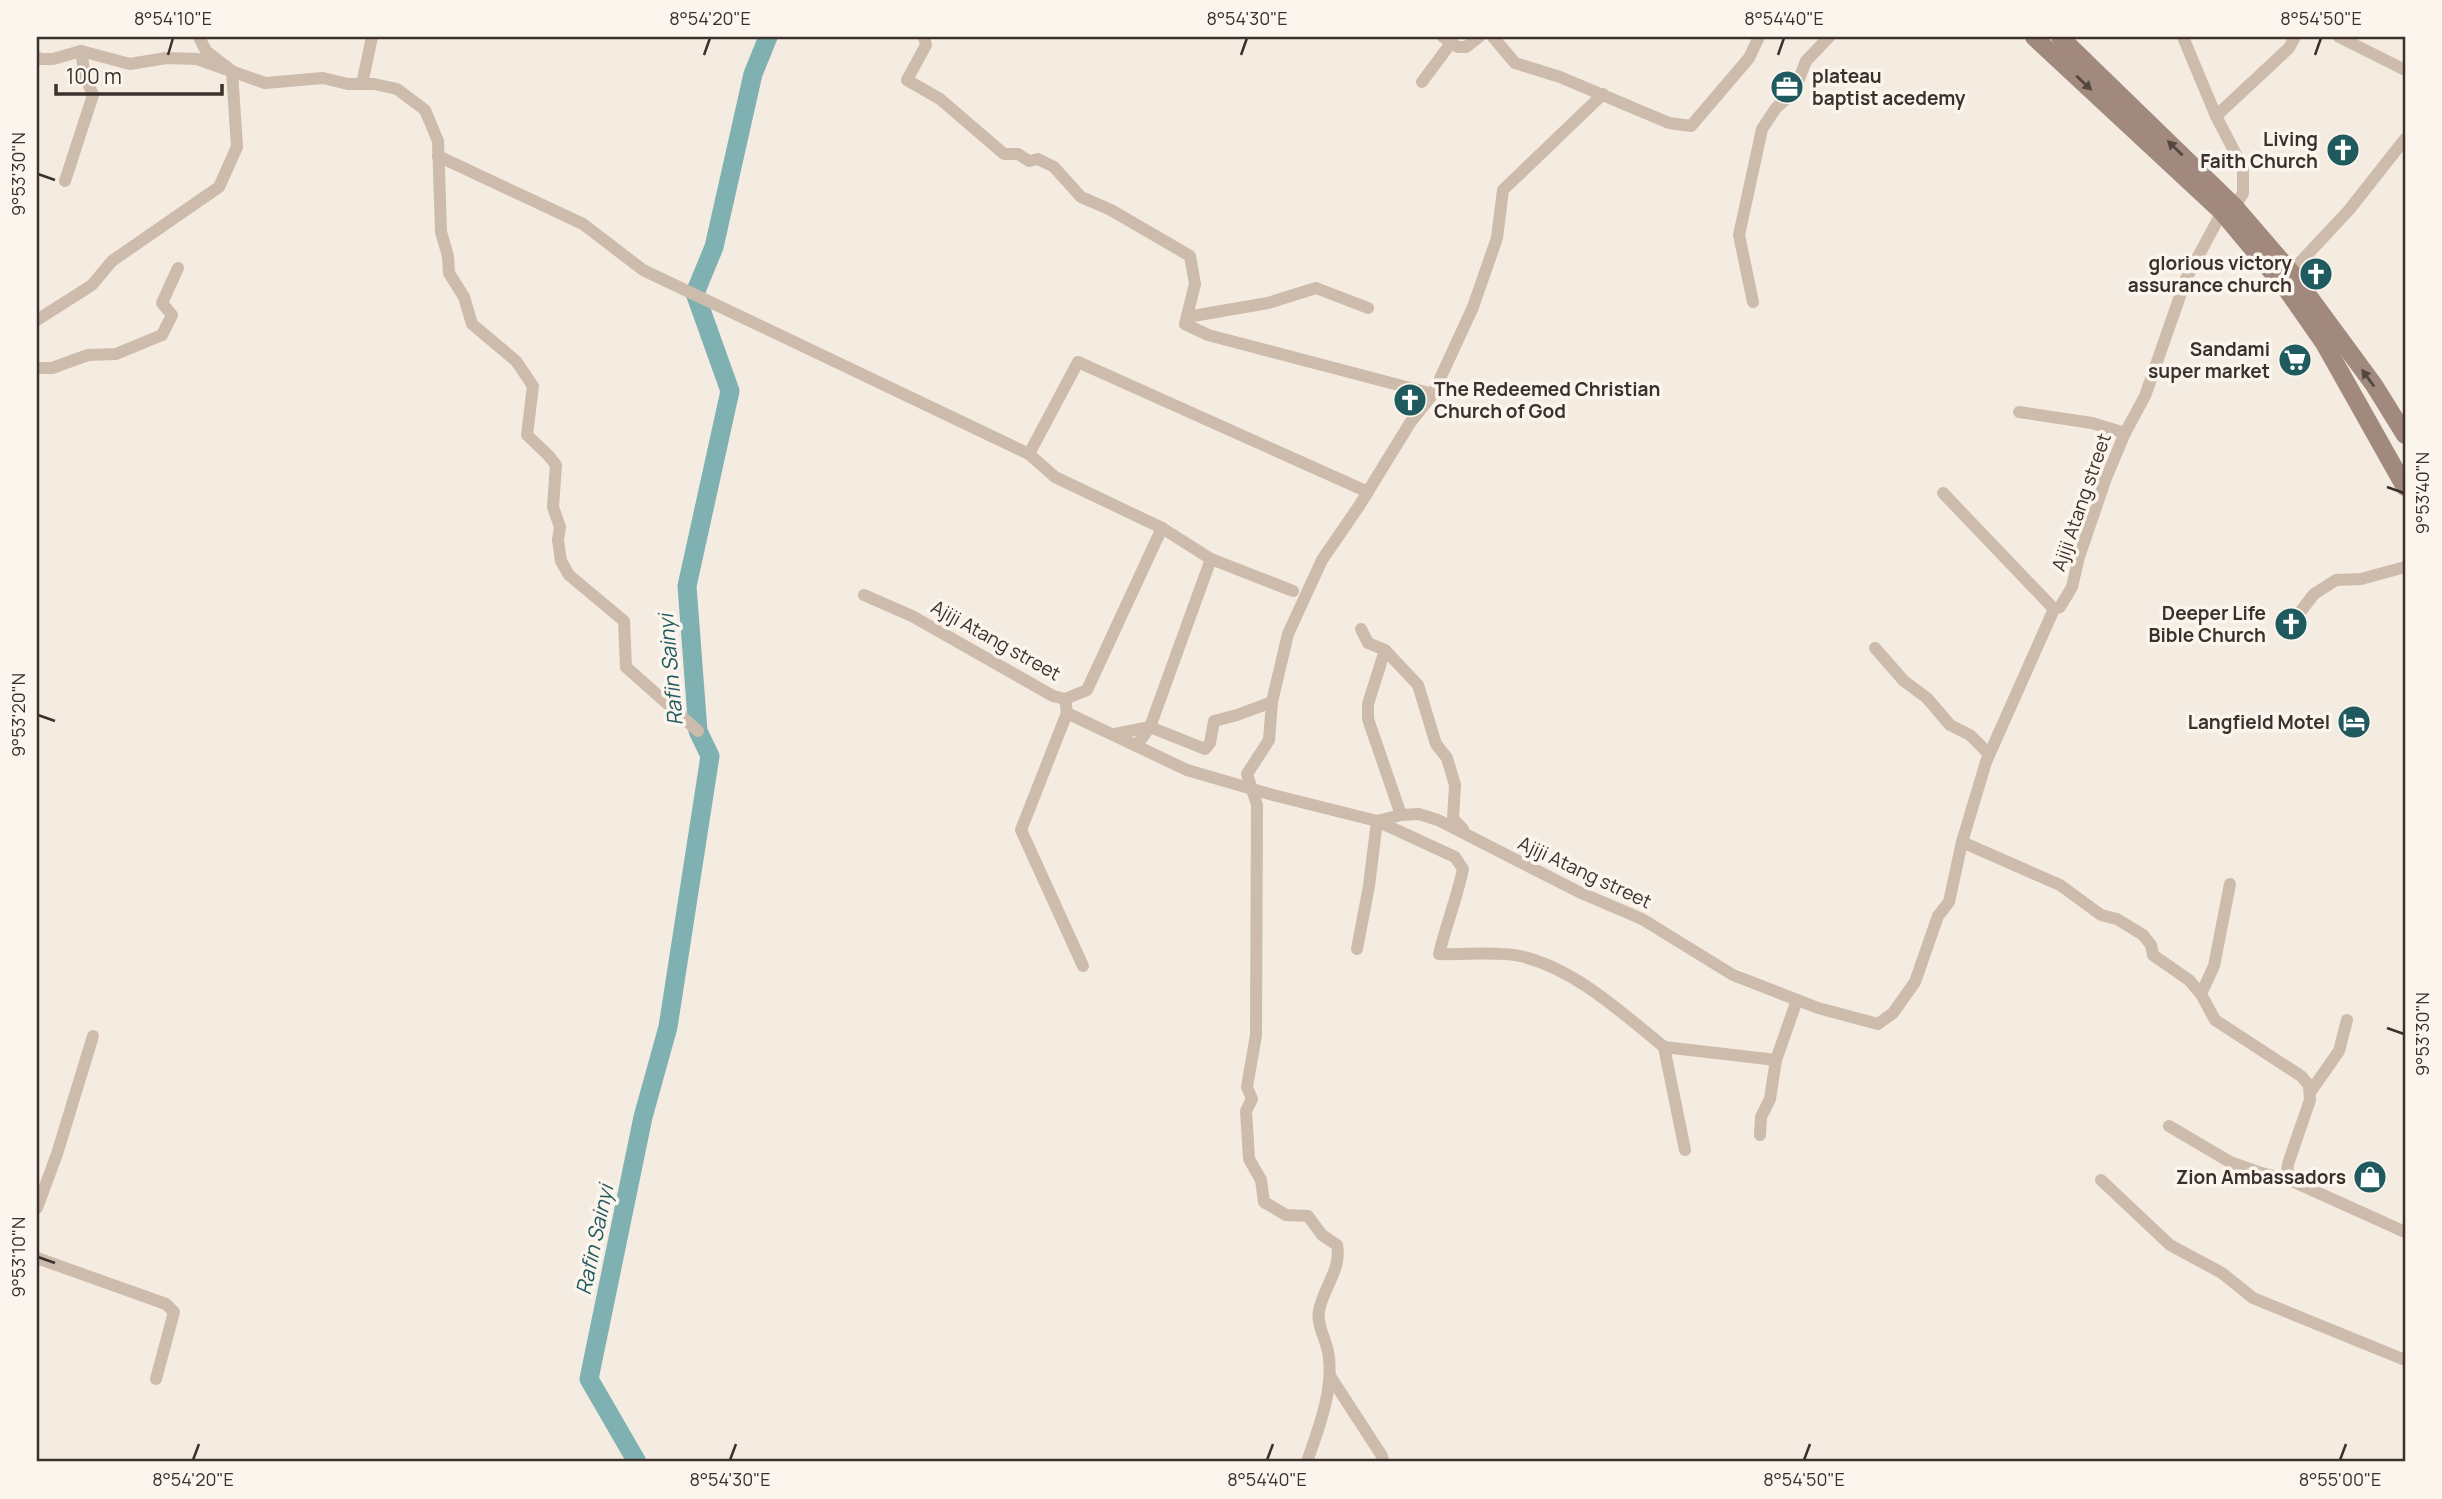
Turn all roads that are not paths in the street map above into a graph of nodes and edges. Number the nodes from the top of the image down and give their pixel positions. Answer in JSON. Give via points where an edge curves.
{"nodes":[{"id":1,"x":199,"y":37,"type":"edge"},
{"id":2,"x":372,"y":37,"type":"edge"},
{"id":3,"x":924,"y":37,"type":"edge"},
{"id":4,"x":1479,"y":37,"type":"edge"},
{"id":5,"x":1493,"y":37,"type":"edge"},
{"id":6,"x":1759,"y":37,"type":"edge"},
{"id":7,"x":1829,"y":37,"type":"edge"},
{"id":8,"x":2034,"y":37,"type":"edge"},
{"id":9,"x":2060,"y":37,"type":"edge"},
{"id":10,"x":2183,"y":37,"type":"edge"},
{"id":11,"x":2295,"y":37,"type":"edge"},
{"id":12,"x":2339,"y":37,"type":"edge"},
{"id":13,"x":1447,"y":40,"type":"edge"},
{"id":14,"x":81,"y":51,"type":"junction"},
{"id":15,"x":37,"y":57,"type":"edge"},
{"id":16,"x":2405,"y":70,"type":"edge"},
{"id":17,"x":232,"y":71,"type":"junction"},
{"id":18,"x":1422,"y":82,"type":"dead end"},
{"id":19,"x":362,"y":84,"type":"junction"},
{"id":20,"x":1603,"y":94,"type":"junction"},
{"id":21,"x":2216,"y":116,"type":"junction"},
{"id":22,"x":2405,"y":139,"type":"edge"},
{"id":23,"x":438,"y":156,"type":"junction"},
{"id":24,"x":65,"y":181,"type":"dead end"},
{"id":25,"x":2229,"y":209,"type":"junction"},
{"id":26,"x":177,"y":268,"type":"dead end"},
{"id":27,"x":2291,"y":272,"type":"junction"},
{"id":28,"x":1753,"y":302,"type":"dead end"},
{"id":29,"x":1368,"y":308,"type":"dead end"},
{"id":30,"x":1186,"y":317,"type":"junction"},
{"id":31,"x":37,"y":320,"type":"edge"},
{"id":32,"x":37,"y":368,"type":"edge"},
{"id":33,"x":1433,"y":394,"type":"junction"},
{"id":34,"x":2019,"y":412,"type":"dead end"},
{"id":35,"x":2125,"y":433,"type":"junction"},
{"id":36,"x":2405,"y":435,"type":"edge"},
{"id":37,"x":1029,"y":454,"type":"junction"},
{"id":38,"x":2405,"y":487,"type":"edge"},
{"id":39,"x":1368,"y":492,"type":"junction"},
{"id":40,"x":1943,"y":493,"type":"dead end"},
{"id":41,"x":1162,"y":528,"type":"junction"},
{"id":42,"x":1211,"y":559,"type":"junction"},
{"id":43,"x":2405,"y":567,"type":"edge"},
{"id":44,"x":1293,"y":591,"type":"dead end"},
{"id":45,"x":864,"y":595,"type":"dead end"},
{"id":46,"x":2054,"y":609,"type":"junction"},
{"id":47,"x":2294,"y":620,"type":"dead end"},
{"id":48,"x":1361,"y":629,"type":"dead end"},
{"id":49,"x":1875,"y":648,"type":"dead end"},
{"id":50,"x":1385,"y":650,"type":"junction"},
{"id":51,"x":1065,"y":699,"type":"junction"},
{"id":52,"x":1272,"y":702,"type":"junction"},
{"id":53,"x":1067,"y":713,"type":"junction"},
{"id":54,"x":1150,"y":727,"type":"junction"},
{"id":55,"x":698,"y":731,"type":"dead end"},
{"id":56,"x":1115,"y":734,"type":"junction"},
{"id":57,"x":1136,"y":746,"type":"junction"},
{"id":58,"x":1989,"y":754,"type":"junction"},
{"id":59,"x":1252,"y":788,"type":"junction"},
{"id":60,"x":1401,"y":815,"type":"junction"},
{"id":61,"x":1377,"y":821,"type":"junction"},
{"id":62,"x":1474,"y":839,"type":"junction"},
{"id":63,"x":1962,"y":842,"type":"junction"},
{"id":64,"x":2230,"y":884,"type":"dead end"},
{"id":65,"x":1357,"y":949,"type":"dead end"},
{"id":66,"x":1083,"y":966,"type":"dead end"},
{"id":67,"x":2201,"y":994,"type":"junction"},
{"id":68,"x":1797,"y":1000,"type":"junction"},
{"id":69,"x":2347,"y":1020,"type":"dead end"},
{"id":70,"x":93,"y":1036,"type":"dead end"},
{"id":71,"x":1664,"y":1047,"type":"junction"},
{"id":72,"x":1776,"y":1060,"type":"junction"},
{"id":73,"x":2311,"y":1091,"type":"junction"},
{"id":74,"x":2169,"y":1126,"type":"dead end"},
{"id":75,"x":1760,"y":1135,"type":"dead end"},
{"id":76,"x":1685,"y":1150,"type":"dead end"},
{"id":77,"x":2101,"y":1180,"type":"dead end"},
{"id":78,"x":2291,"y":1181,"type":"junction"},
{"id":79,"x":38,"y":1203,"type":"edge"},
{"id":80,"x":2405,"y":1232,"type":"edge"},
{"id":81,"x":37,"y":1258,"type":"edge"},
{"id":82,"x":2405,"y":1360,"type":"edge"},
{"id":83,"x":1330,"y":1376,"type":"junction"},
{"id":84,"x":156,"y":1379,"type":"dead end"},
{"id":85,"x":1307,"y":1462,"type":"edge"},
{"id":86,"x":1383,"y":1462,"type":"edge"}],
"edges":[{"from":1,"to":17,"type":"street","via":[[206,51]]},
{"from":2,"to":19,"type":"street"},
{"from":3,"to":30,"type":"street","via":[[926,45],[908,80],[940,99],[1004,154],[1038,159],[1054,167],[1082,197],[1190,256],[1195,284]]},
{"from":4,"to":13,"type":"street","via":[[1466,47]]},
{"from":5,"to":20,"type":"street","via":[[1516,63]]},
{"from":6,"to":20,"type":"street","via":[[1749,58],[1690,126],[1669,123]]},
{"from":7,"to":28,"type":"street","via":[[1806,61],[1794,92],[1762,130],[1739,235]]},
{"from":8,"to":25,"type":"main road","one_way":true},
{"from":25,"to":9,"type":"main road","one_way":true},
{"from":10,"to":21,"type":"street","name":"Ajiji Atang street"},
{"from":11,"to":21,"type":"street","via":[[2289,48]]},
{"from":12,"to":16,"type":"street"},
{"from":13,"to":18,"type":"street"},
{"from":14,"to":15,"type":"street","via":[[53,59]]},
{"from":14,"to":17,"type":"street","via":[[130,64],[197,59]]},
{"from":14,"to":24,"type":"street","via":[[93,95]]},
{"from":17,"to":19,"type":"street","via":[[265,83],[323,78]]},
{"from":17,"to":31,"type":"street","via":[[237,147],[219,187],[112,261],[92,285]]},
{"from":19,"to":23,"type":"street","via":[[397,89],[425,110],[438,141]]},
{"from":20,"to":33,"type":"street","via":[[1503,190],[1497,238],[1473,307]]},
{"from":21,"to":25,"type":"street","name":"Ajiji Atang street","via":[[2243,168],[2243,193]]},
{"from":22,"to":27,"type":"street","via":[[2350,210]]},
{"from":23,"to":37,"type":"street","via":[[583,225],[643,270]]},
{"from":23,"to":55,"type":"street","via":[[441,232],[449,273],[464,297],[472,324],[516,361],[533,386],[527,435],[556,465],[554,507],[561,561],[569,575],[624,621],[626,667]]},
{"from":25,"to":27,"type":"main road"},
{"from":25,"to":35,"type":"street","name":"Ajiji Atang street","via":[[2186,279],[2145,396]]},
{"from":25,"to":38,"type":"main road","via":[[2324,343]]},
{"from":26,"to":32,"type":"street","via":[[162,303],[172,315],[162,335],[116,354],[88,355],[52,368]]},
{"from":36,"to":27,"type":"main road","one_way":true},
{"from":29,"to":30,"type":"street","via":[[1316,288],[1268,303]]},
{"from":30,"to":33,"type":"street","via":[[1185,324],[1208,335]]},
{"from":33,"to":39,"type":"street"},
{"from":34,"to":35,"type":"street"},
{"from":35,"to":46,"type":"street","name":"Ajiji Atang street","via":[[2072,587]]},
{"from":37,"to":39,"type":"street","via":[[1078,362]]},
{"from":37,"to":41,"type":"street","via":[[1055,477]]},
{"from":39,"to":52,"type":"street","via":[[1322,560],[1303,600],[1288,634]]},
{"from":40,"to":46,"type":"street","name":"Ajiji Atang street"},
{"from":41,"to":42,"type":"street"},
{"from":41,"to":51,"type":"street","via":[[1087,690]]},
{"from":42,"to":44,"type":"street"},
{"from":42,"to":54,"type":"street"},
{"from":43,"to":47,"type":"street","via":[[2361,579],[2336,580],[2314,594]]},
{"from":45,"to":51,"type":"street","name":"Ajiji Atang street"},
{"from":46,"to":58,"type":"street","name":"Ajiji Atang street"},
{"from":48,"to":50,"type":"street","via":[[1368,643]]},
{"from":49,"to":58,"type":"street","via":[[1950,725],[1970,735]]},
{"from":50,"to":60,"type":"street","via":[[1368,704],[1368,719]]},
{"from":50,"to":62,"type":"street","via":[[1418,685],[1436,744],[1447,758],[1455,785],[1452,819]]},
{"from":51,"to":53,"type":"street","name":"Ajiji Atang street"},
{"from":52,"to":54,"type":"street","via":[[1214,721],[1205,749]]},
{"from":52,"to":59,"type":"street","via":[[1269,740],[1247,774]]},
{"from":53,"to":56,"type":"street","name":"Ajiji Atang street"},
{"from":53,"to":66,"type":"street","via":[[1021,830]]},
{"from":54,"to":56,"type":"street"},
{"from":54,"to":57,"type":"street"},
{"from":56,"to":57,"type":"street","name":"Ajiji Atang street"},
{"from":57,"to":59,"type":"street","name":"Ajiji Atang street","via":[[1186,770]]},
{"from":58,"to":63,"type":"street","name":"Ajiji Atang street"},
{"from":59,"to":61,"type":"street","name":"Ajiji Atang street"},
{"from":59,"to":83,"type":"street","via":[[1256,805],[1256,1035],[1247,1087],[1252,1100],[1246,1111],[1249,1159],[1261,1180],[1264,1202],[1286,1215],[1308,1216],[1322,1236],[1337,1245],[1340,1257],[1318,1312]]},
{"from":60,"to":61,"type":"street","name":"Ajiji Atang street"},
{"from":60,"to":62,"type":"street","name":"Ajiji Atang street","via":[[1429,817]]},
{"from":61,"to":65,"type":"street"},
{"from":61,"to":71,"type":"street","via":[[1455,857],[1463,869],[1439,954],[1517,955],[1552,965]]},
{"from":62,"to":68,"type":"street","name":"Ajiji Atang street","via":[[1642,919],[1733,975]]},
{"from":63,"to":67,"type":"street","via":[[2060,885],[2101,915],[2143,935],[2153,955]]},
{"from":63,"to":68,"type":"street","name":"Ajiji Atang street","via":[[1949,902],[1938,916],[1915,982],[1893,1013],[1878,1024]]},
{"from":64,"to":67,"type":"street","via":[[2214,966]]},
{"from":67,"to":73,"type":"street","via":[[2214,1020],[2301,1076]]},
{"from":68,"to":72,"type":"street"},
{"from":69,"to":73,"type":"street","via":[[2339,1051]]},
{"from":70,"to":79,"type":"street"},
{"from":71,"to":72,"type":"street"},
{"from":71,"to":76,"type":"street"},
{"from":72,"to":75,"type":"street"},
{"from":73,"to":78,"type":"street","via":[[2288,1164]]},
{"from":74,"to":78,"type":"street","via":[[2230,1162]]},
{"from":77,"to":82,"type":"street","via":[[2170,1245],[2221,1273],[2253,1298]]},
{"from":78,"to":80,"type":"street"},
{"from":81,"to":84,"type":"street","via":[[173,1308]]},
{"from":83,"to":85,"type":"street"},
{"from":83,"to":86,"type":"street"}]}
